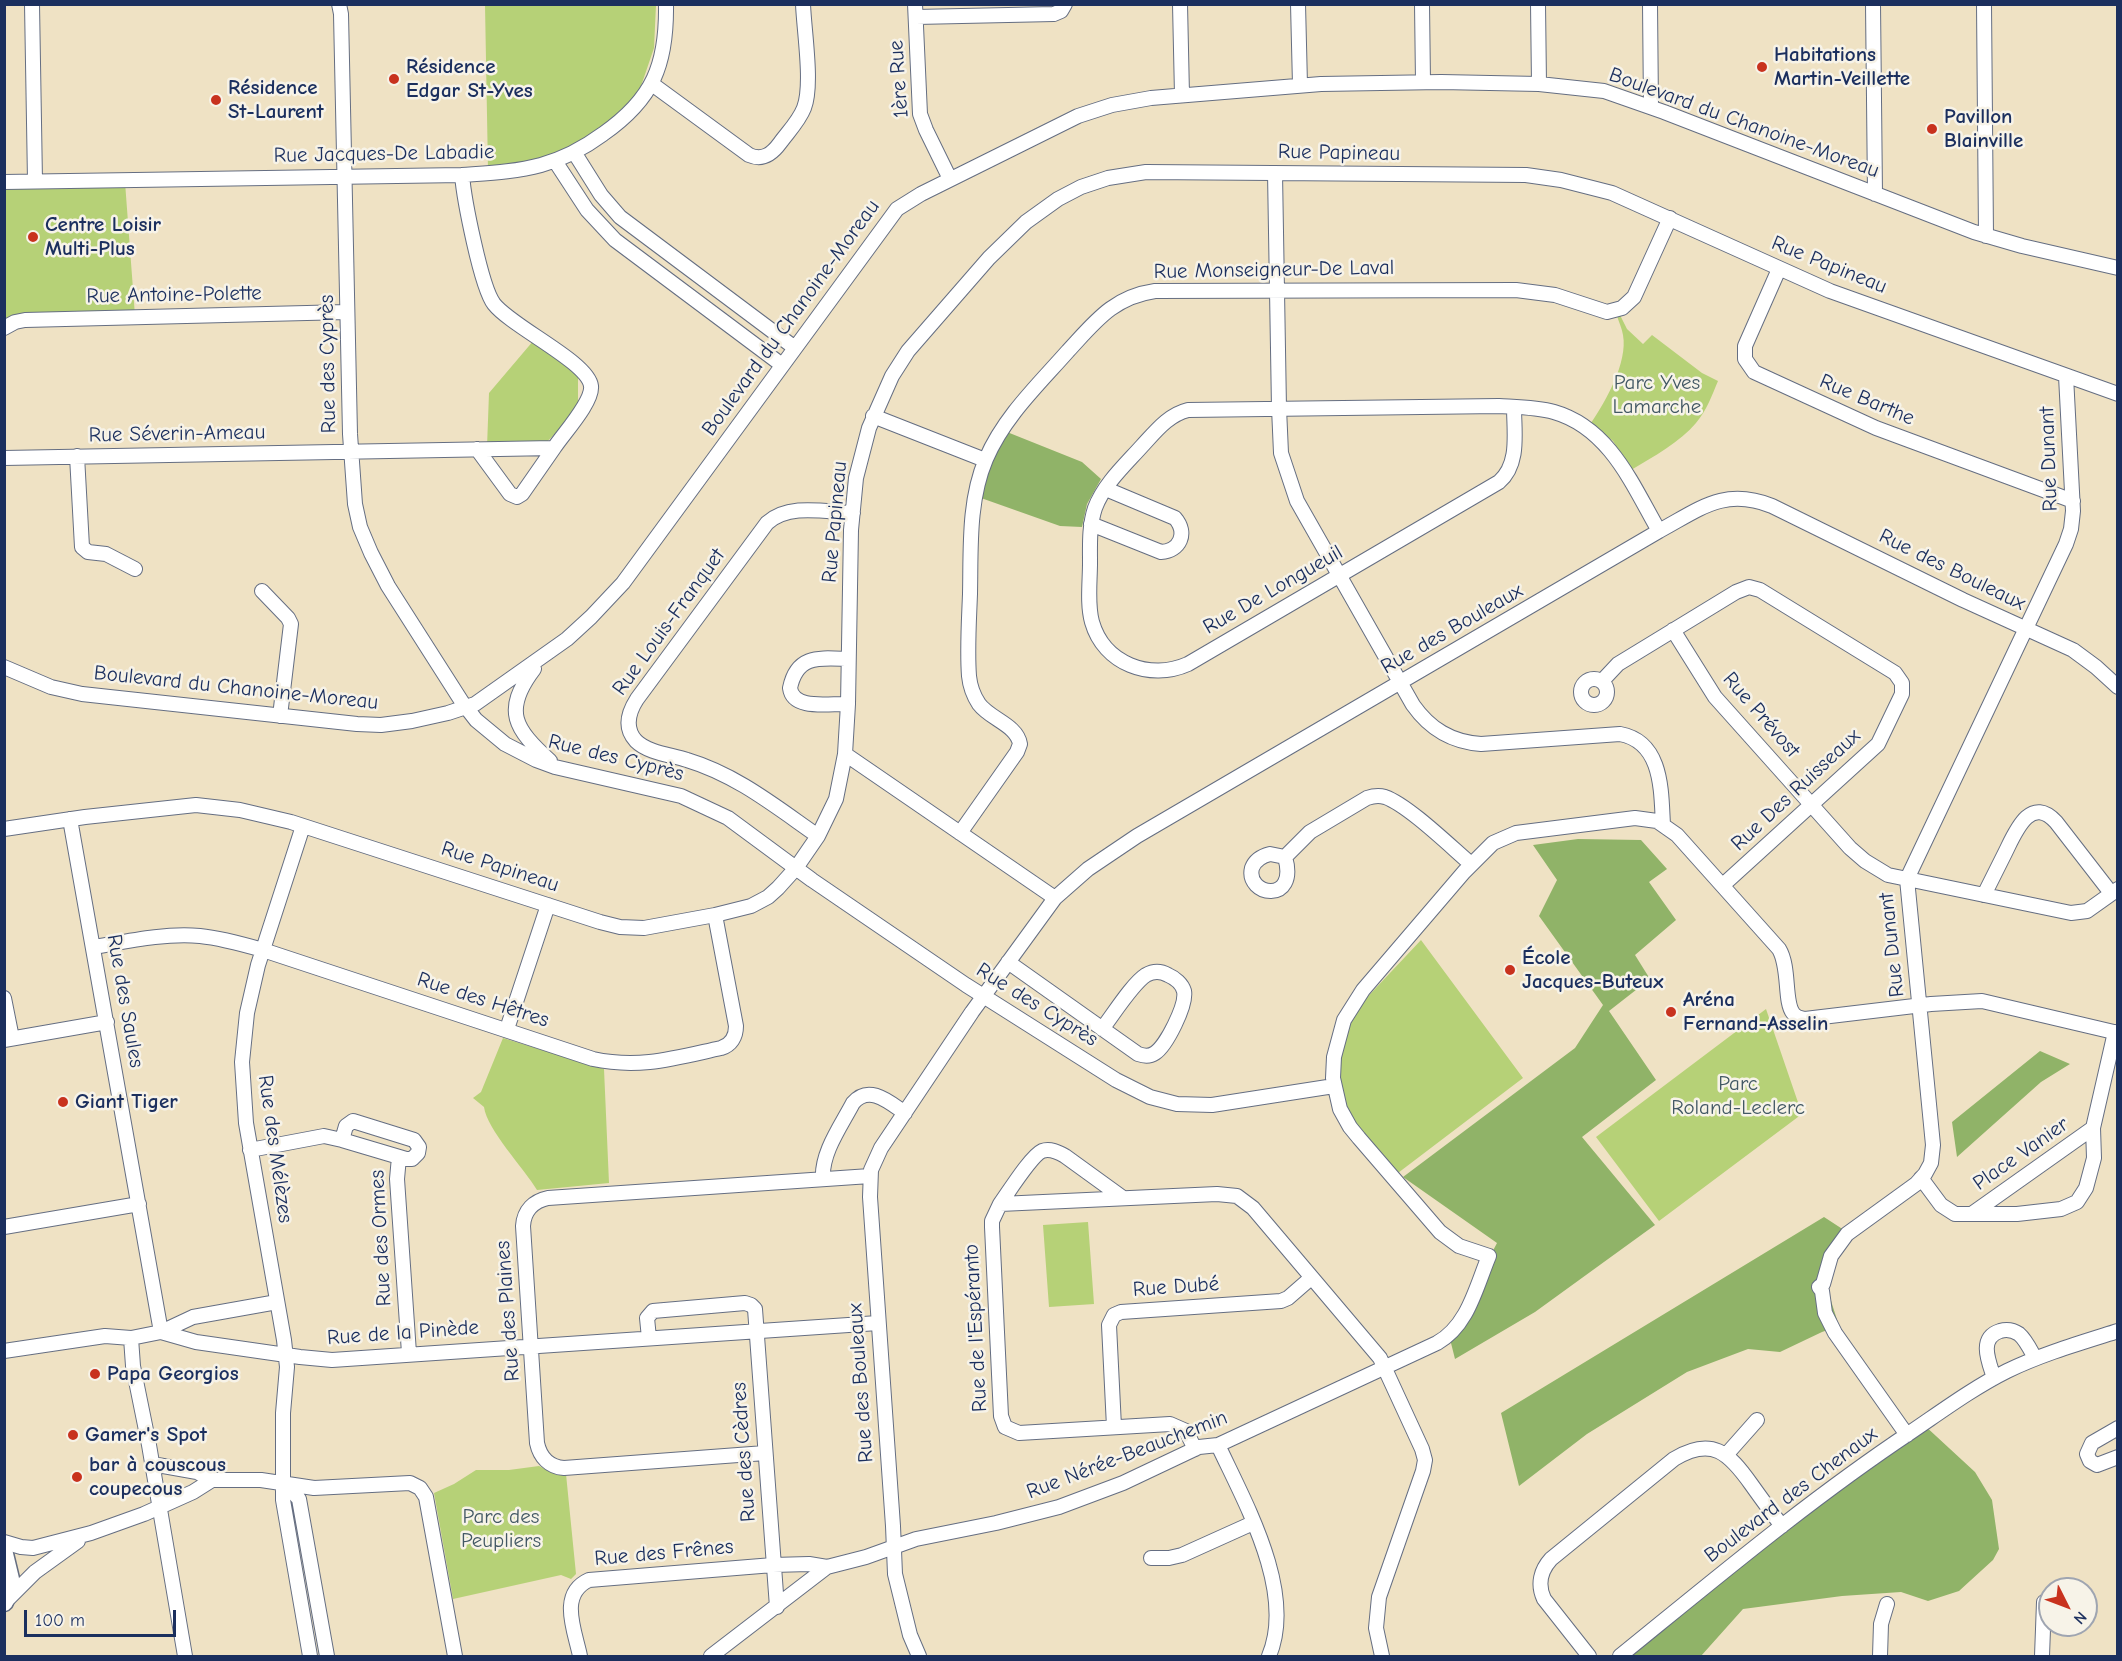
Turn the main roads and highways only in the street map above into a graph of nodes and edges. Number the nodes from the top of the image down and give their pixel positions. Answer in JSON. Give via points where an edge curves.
{"nodes":[{"id":1,"x":4,"y":1554,"type":"edge"},
{"id":2,"x":4,"y":1603,"type":"edge"}],
"edges":[{"from":1,"to":2,"type":"main road","via":[[10,1580]]}]}
